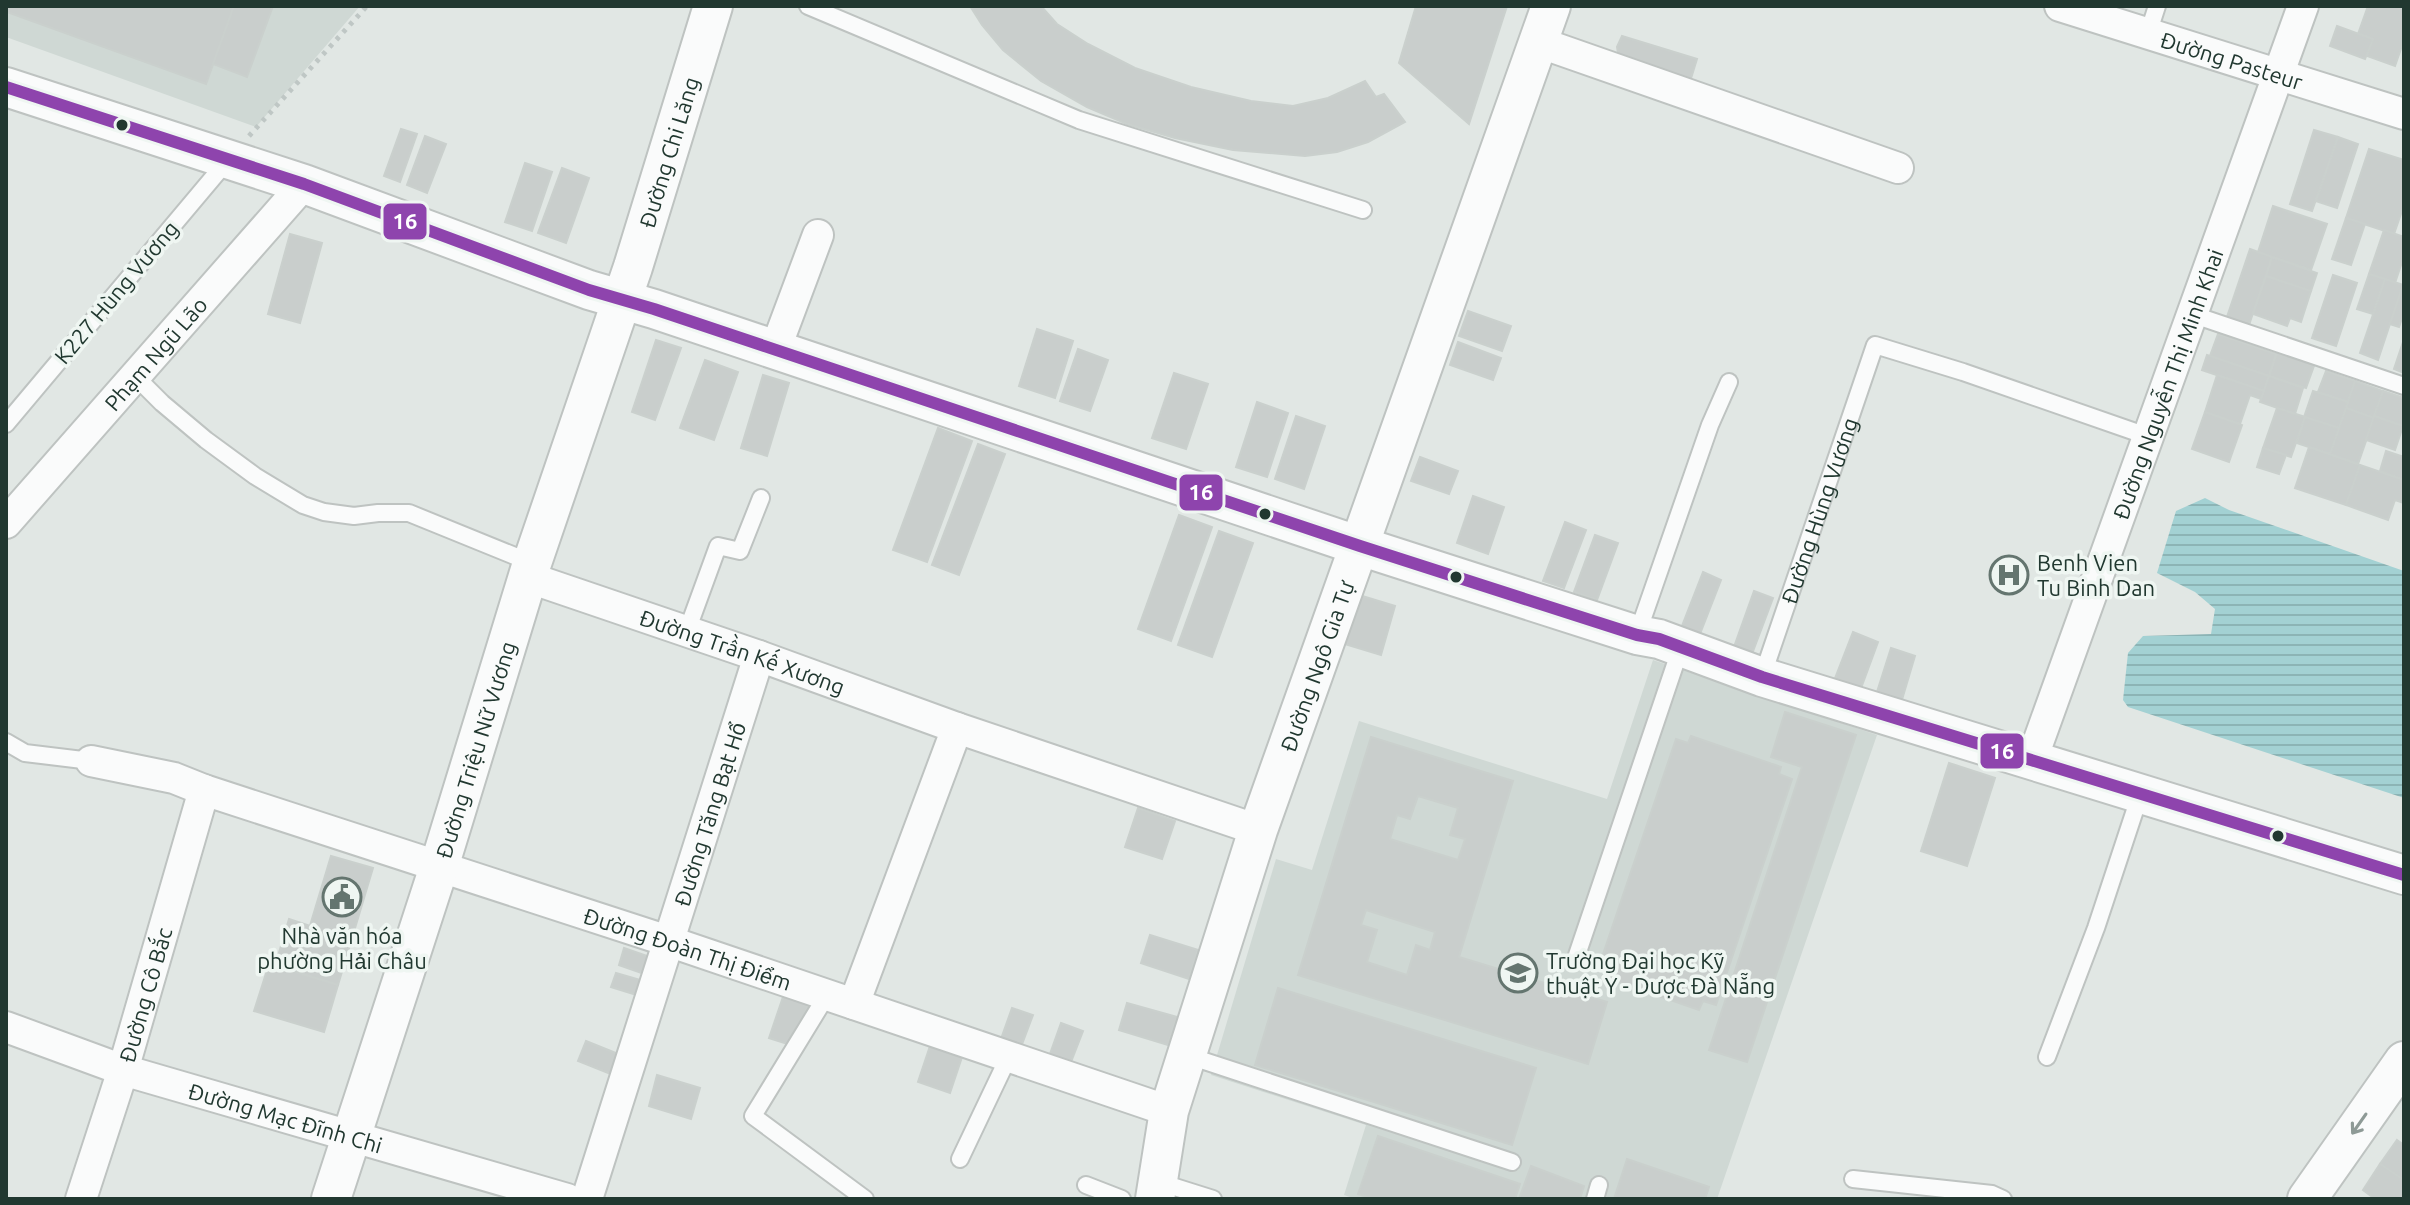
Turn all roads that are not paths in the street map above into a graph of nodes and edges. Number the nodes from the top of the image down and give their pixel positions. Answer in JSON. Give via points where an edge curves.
{"nodes":[{"id":1,"x":713,"y":6,"type":"edge"},
{"id":2,"x":808,"y":6,"type":"edge"},
{"id":3,"x":1551,"y":6,"type":"edge"},
{"id":4,"x":2060,"y":6,"type":"edge"},
{"id":5,"x":2303,"y":6,"type":"edge"},
{"id":6,"x":2152,"y":20,"type":"edge"},
{"id":7,"x":1538,"y":42,"type":"junction"},
{"id":8,"x":2277,"y":74,"type":"junction"},
{"id":9,"x":6,"y":87,"type":"edge"},
{"id":10,"x":2404,"y":114,"type":"edge"},
{"id":11,"x":227,"y":161,"type":"junction"},
{"id":12,"x":1898,"y":168,"type":"dead end"},
{"id":13,"x":304,"y":184,"type":"junction"},
{"id":14,"x":1363,"y":210,"type":"dead end"},
{"id":15,"x":818,"y":235,"type":"dead end"},
{"id":16,"x":622,"y":299,"type":"junction"},
{"id":17,"x":2191,"y":314,"type":"junction"},
{"id":18,"x":775,"y":350,"type":"junction"},
{"id":19,"x":135,"y":376,"type":"junction"},
{"id":20,"x":1729,"y":382,"type":"dead end"},
{"id":21,"x":2404,"y":386,"type":"edge"},
{"id":22,"x":6,"y":424,"type":"edge"},
{"id":23,"x":2147,"y":436,"type":"junction"},
{"id":24,"x":761,"y":498,"type":"dead end"},
{"id":25,"x":6,"y":523,"type":"edge"},
{"id":26,"x":1360,"y":546,"type":"junction"},
{"id":27,"x":529,"y":570,"type":"junction"},
{"id":28,"x":687,"y":631,"type":"junction"},
{"id":29,"x":1637,"y":635,"type":"junction"},
{"id":30,"x":1681,"y":647,"type":"junction"},
{"id":31,"x":759,"y":656,"type":"junction"},
{"id":32,"x":1762,"y":677,"type":"junction"},
{"id":33,"x":957,"y":728,"type":"junction"},
{"id":34,"x":6,"y":742,"type":"edge"},
{"id":35,"x":91,"y":761,"type":"joint"},
{"id":36,"x":2031,"y":762,"type":"junction"},
{"id":37,"x":204,"y":790,"type":"junction"},
{"id":38,"x":2140,"y":795,"type":"junction"},
{"id":39,"x":1258,"y":830,"type":"junction"},
{"id":40,"x":439,"y":867,"type":"junction"},
{"id":41,"x":2404,"y":875,"type":"edge"},
{"id":42,"x":668,"y":941,"type":"junction"},
{"id":43,"x":1577,"y":955,"type":"dead end"},
{"id":44,"x":840,"y":999,"type":"junction"},
{"id":45,"x":6,"y":1027,"type":"edge"},
{"id":46,"x":1186,"y":1055,"type":"junction"},
{"id":47,"x":1009,"y":1056,"type":"junction"},
{"id":48,"x":2047,"y":1057,"type":"dead end"},
{"id":49,"x":2404,"y":1061,"type":"edge"},
{"id":50,"x":123,"y":1070,"type":"junction"},
{"id":51,"x":1169,"y":1111,"type":"junction"},
{"id":52,"x":352,"y":1135,"type":"junction"},
{"id":53,"x":960,"y":1159,"type":"dead end"},
{"id":54,"x":1512,"y":1162,"type":"dead end"},
{"id":55,"x":1853,"y":1179,"type":"dead end"},
{"id":56,"x":1086,"y":1185,"type":"dead end"},
{"id":57,"x":1157,"y":1190,"type":"edge"},
{"id":58,"x":81,"y":1199,"type":"edge"},
{"id":59,"x":331,"y":1199,"type":"edge"},
{"id":60,"x":567,"y":1199,"type":"edge"},
{"id":61,"x":587,"y":1199,"type":"edge"},
{"id":62,"x":865,"y":1199,"type":"edge"},
{"id":63,"x":1122,"y":1199,"type":"edge"},
{"id":64,"x":1213,"y":1199,"type":"edge"},
{"id":65,"x":2003,"y":1199,"type":"edge"},
{"id":66,"x":2307,"y":1199,"type":"edge"}],
"edges":[{"from":1,"to":16,"type":"street","name":"Đường Chi Lăng"},
{"from":2,"to":14,"type":"lane","via":[[1079,120]]},
{"from":3,"to":7,"type":"street","name":"Đường Ngô Gia Tự"},
{"from":4,"to":6,"type":"street","name":"Đường Pasteur"},
{"from":5,"to":8,"type":"street","name":"Đường Nguyễn Thị Minh Khai"},
{"from":6,"to":8,"type":"street","name":"Đường Pasteur"},
{"from":7,"to":12,"type":"street"},
{"from":7,"to":26,"type":"street","name":"Đường Ngô Gia Tự"},
{"from":8,"to":10,"type":"street","name":"Đường Pasteur"},
{"from":8,"to":17,"type":"street","name":"Đường Nguyễn Thị Minh Khai"},
{"from":9,"to":11,"type":"street"},
{"from":11,"to":13,"type":"street"},
{"from":11,"to":22,"type":"lane","name":"K227 Hùng Vương"},
{"from":13,"to":16,"type":"street"},
{"from":13,"to":19,"type":"street","name":"Phạm Ngũ Lão"},
{"from":15,"to":18,"type":"street"},
{"from":16,"to":18,"type":"street"},
{"from":16,"to":27,"type":"street","name":"Đường Triệu Nữ Vương"},
{"from":17,"to":21,"type":"lane"},
{"from":17,"to":23,"type":"street","name":"Đường Nguyễn Thị Minh Khai"},
{"from":18,"to":26,"type":"street"},
{"from":19,"to":25,"type":"street","name":"Phạm Ngũ Lão"},
{"from":19,"to":27,"type":"lane","via":[[206,440],[303,505],[354,516],[409,513]]},
{"from":20,"to":29,"type":"lane"},
{"from":23,"to":32,"type":"lane","name":"Đường Hùng Vương","via":[[1875,345]]},
{"from":23,"to":36,"type":"street","name":"Đường Nguyễn Thị Minh Khai"},
{"from":24,"to":28,"type":"lane","via":[[740,551],[718,546]]},
{"from":26,"to":29,"type":"street"},
{"from":26,"to":39,"type":"street","name":"Đường Ngô Gia Tự"},
{"from":27,"to":28,"type":"street","name":"Đường Trần Kế Xương"},
{"from":27,"to":40,"type":"street","name":"Đường Triệu Nữ Vương"},
{"from":28,"to":31,"type":"street","name":"Đường Trần Kế Xương"},
{"from":29,"to":30,"type":"street"},
{"from":30,"to":32,"type":"street"},
{"from":30,"to":43,"type":"lane"},
{"from":31,"to":33,"type":"street","name":"Đường Trần Kế Xương"},
{"from":31,"to":42,"type":"street","name":"Đường Tăng Bạt Hổ"},
{"from":32,"to":36,"type":"street"},
{"from":33,"to":39,"type":"street","name":"Đường Trần Kế Xương"},
{"from":33,"to":44,"type":"street"},
{"from":34,"to":35,"type":"lane","via":[[25,753]]},
{"from":35,"to":37,"type":"street","name":"Đường Đoàn Thị Điểm","via":[[174,778]]},
{"from":36,"to":38,"type":"street"},
{"from":37,"to":40,"type":"street","name":"Đường Đoàn Thị Điểm"},
{"from":37,"to":50,"type":"street","name":"Đường Cô Bắc"},
{"from":38,"to":41,"type":"street"},
{"from":38,"to":48,"type":"lane"},
{"from":39,"to":46,"type":"street","name":"Đường Ngô Gia Tự"},
{"from":40,"to":42,"type":"street","name":"Đường Đoàn Thị Điểm"},
{"from":40,"to":52,"type":"street","name":"Đường Triệu Nữ Vương"},
{"from":42,"to":44,"type":"street","name":"Đường Đoàn Thị Điểm"},
{"from":42,"to":61,"type":"street","name":"Đường Tăng Bạt Hổ"},
{"from":44,"to":47,"type":"street","name":"Đường Đoàn Thị Điểm"},
{"from":44,"to":62,"type":"lane","via":[[753,1116]]},
{"from":45,"to":50,"type":"street","name":"Đường Mạc Đĩnh Chi"},
{"from":46,"to":51,"type":"street","name":"Đường Ngô Gia Tự"},
{"from":46,"to":54,"type":"lane"},
{"from":47,"to":51,"type":"street","name":"Đường Đoàn Thị Điểm"},
{"from":47,"to":53,"type":"lane"},
{"from":49,"to":66,"type":"street","one_way":true},
{"from":50,"to":52,"type":"street","name":"Đường Mạc Đĩnh Chi"},
{"from":50,"to":58,"type":"street","name":"Đường Cô Bắc"},
{"from":51,"to":57,"type":"street","name":"Đường Ngô Gia Tự"},
{"from":52,"to":59,"type":"street","name":"Đường Triệu Nữ Vương"},
{"from":52,"to":60,"type":"street","name":"Đường Mạc Đĩnh Chi"},
{"from":55,"to":65,"type":"lane"},
{"from":56,"to":63,"type":"lane"},
{"from":57,"to":64,"type":"lane"}]}
